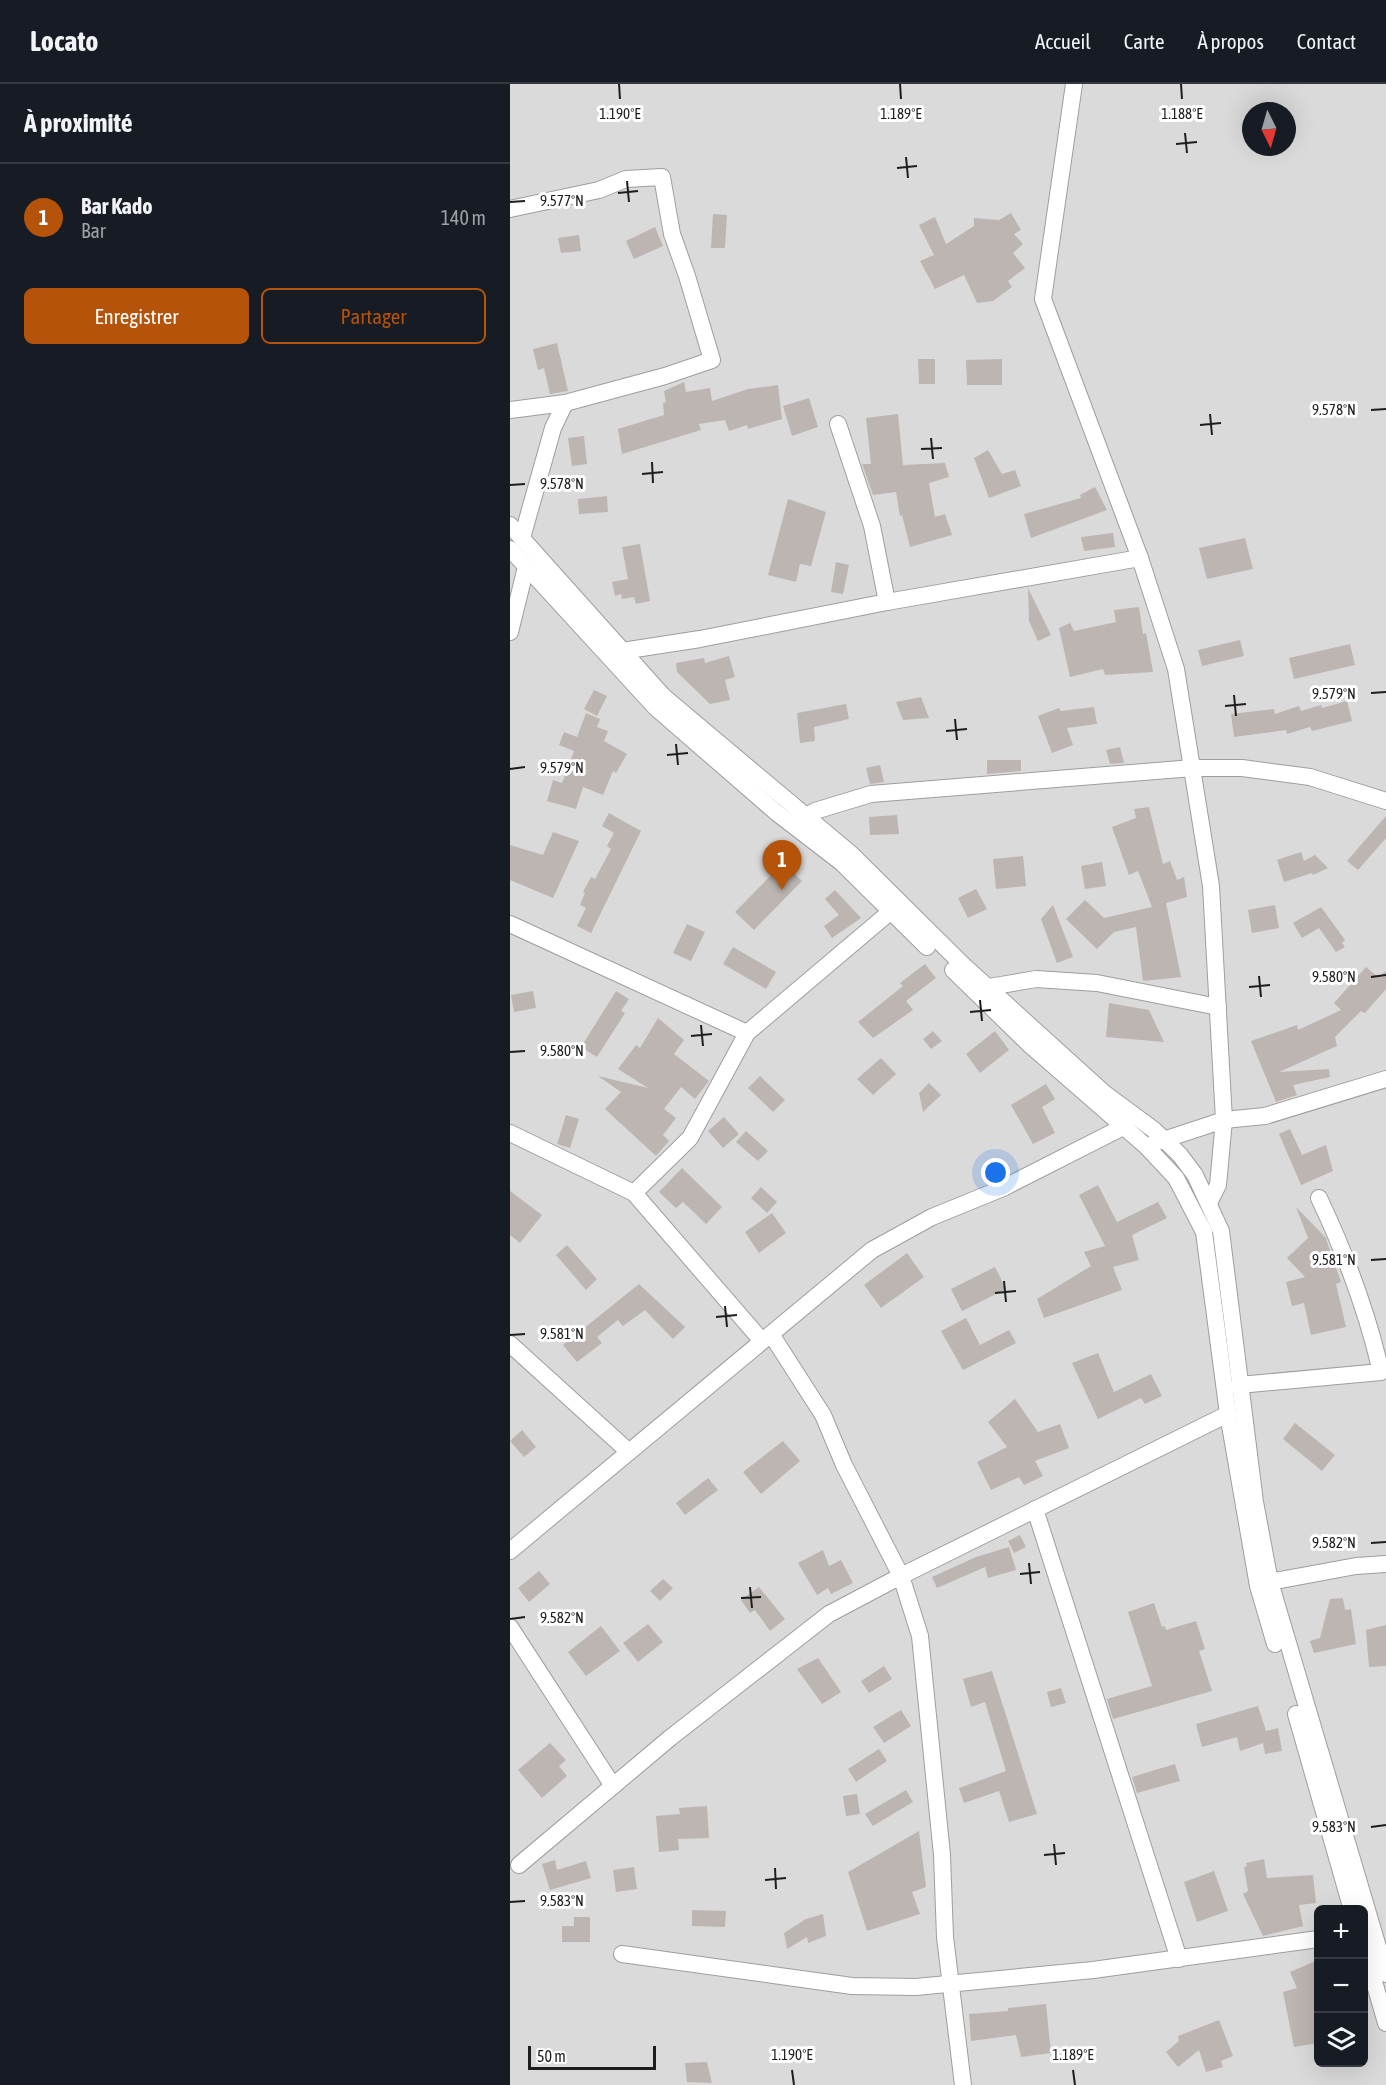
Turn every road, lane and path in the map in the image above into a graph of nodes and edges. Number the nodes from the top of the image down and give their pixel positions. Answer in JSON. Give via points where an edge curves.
{"nodes":[{"id":1,"x":1074,"y":84,"type":"edge"},
{"id":2,"x":510,"y":210,"type":"edge"},
{"id":3,"x":566,"y":403,"type":"junction"},
{"id":4,"x":510,"y":410,"type":"edge"},
{"id":5,"x":838,"y":424,"type":"dead end"},
{"id":6,"x":510,"y":525,"type":"edge"},
{"id":7,"x":516,"y":544,"type":"edge"},
{"id":8,"x":1140,"y":558,"type":"junction"},
{"id":9,"x":526,"y":567,"type":"junction"},
{"id":10,"x":887,"y":602,"type":"junction"},
{"id":11,"x":510,"y":632,"type":"edge"},
{"id":12,"x":622,"y":651,"type":"junction"},
{"id":13,"x":1193,"y":768,"type":"junction"},
{"id":14,"x":1386,"y":801,"type":"edge"},
{"id":15,"x":806,"y":816,"type":"junction"},
{"id":16,"x":890,"y":912,"type":"junction"},
{"id":17,"x":510,"y":924,"type":"edge"},
{"id":18,"x":989,"y":987,"type":"junction"},
{"id":19,"x":1218,"y":1007,"type":"junction"},
{"id":20,"x":747,"y":1033,"type":"junction"},
{"id":21,"x":1386,"y":1079,"type":"edge"},
{"id":22,"x":1224,"y":1120,"type":"junction"},
{"id":23,"x":1123,"y":1127,"type":"junction"},
{"id":24,"x":510,"y":1133,"type":"edge"},
{"id":25,"x":1162,"y":1138,"type":"junction"},
{"id":26,"x":1147,"y":1147,"type":"junction"},
{"id":27,"x":634,"y":1193,"type":"junction"},
{"id":28,"x":1319,"y":1198,"type":"dead end"},
{"id":29,"x":1209,"y":1203,"type":"junction"},
{"id":30,"x":767,"y":1338,"type":"junction"},
{"id":31,"x":510,"y":1344,"type":"edge"},
{"id":32,"x":1239,"y":1384,"type":"junction"},
{"id":33,"x":1228,"y":1414,"type":"junction"},
{"id":34,"x":628,"y":1451,"type":"junction"},
{"id":35,"x":1035,"y":1509,"type":"junction"},
{"id":36,"x":510,"y":1551,"type":"edge"},
{"id":37,"x":1386,"y":1564,"type":"edge"},
{"id":38,"x":901,"y":1576,"type":"junction"},
{"id":39,"x":1270,"y":1582,"type":"junction"},
{"id":40,"x":510,"y":1627,"type":"edge"},
{"id":41,"x":613,"y":1786,"type":"junction"},
{"id":42,"x":519,"y":1865,"type":"dead end"},
{"id":43,"x":1351,"y":1905,"type":"edge"},
{"id":44,"x":1314,"y":1940,"type":"edge"},
{"id":45,"x":622,"y":1954,"type":"dead end"},
{"id":46,"x":1179,"y":1959,"type":"junction"},
{"id":47,"x":1367,"y":1959,"type":"edge"},
{"id":48,"x":1386,"y":1974,"type":"edge"},
{"id":49,"x":953,"y":1984,"type":"junction"},
{"id":50,"x":1386,"y":2023,"type":"edge"},
{"id":51,"x":963,"y":2085,"type":"edge"}],
"edges":[{"from":1,"to":8,"type":"street","via":[[1043,299]]},
{"from":2,"to":3,"type":"street","via":[[598,190],[626,179],[662,177],[672,234],[712,360]]},
{"from":3,"to":4,"type":"street"},
{"from":3,"to":7,"type":"street","via":[[553,428]]},
{"from":5,"to":10,"type":"street","via":[[872,526]]},
{"from":6,"to":7,"type":"street"},
{"from":7,"to":9,"type":"street"},
{"from":7,"to":12,"type":"street"},
{"from":8,"to":10,"type":"street"},
{"from":8,"to":13,"type":"street","via":[[1176,669]]},
{"from":9,"to":11,"type":"street"},
{"from":9,"to":16,"type":"street","via":[[656,708],[777,813],[842,863]]},
{"from":10,"to":12,"type":"street"},
{"from":12,"to":15,"type":"street","via":[[664,697]]},
{"from":13,"to":14,"type":"street","via":[[1242,768],[1310,777]]},
{"from":13,"to":15,"type":"street","via":[[871,794]]},
{"from":13,"to":19,"type":"street","via":[[1211,886]]},
{"from":15,"to":18,"type":"street"},
{"from":16,"to":20,"type":"street"},
{"from":16,"to":23,"type":"street"},
{"from":17,"to":20,"type":"street"},
{"from":18,"to":19,"type":"street","via":[[1036,979],[1097,983]]},
{"from":18,"to":25,"type":"street","via":[[1104,1094]]},
{"from":19,"to":22,"type":"street"},
{"from":20,"to":27,"type":"street","via":[[690,1138]]},
{"from":21,"to":22,"type":"street","via":[[1265,1116]]},
{"from":22,"to":25,"type":"street"},
{"from":22,"to":29,"type":"street","via":[[1218,1185]]},
{"from":23,"to":26,"type":"street"},
{"from":23,"to":30,"type":"street","via":[[1003,1188],[932,1217],[872,1250]]},
{"from":24,"to":27,"type":"street"},
{"from":25,"to":26,"type":"street"},
{"from":25,"to":29,"type":"street","via":[[1195,1175]]},
{"from":26,"to":33,"type":"street","via":[[1176,1178],[1204,1232]]},
{"from":27,"to":30,"type":"street"},
{"from":28,"to":32,"type":"street","via":[[1368,1318],[1381,1372]]},
{"from":29,"to":32,"type":"street","via":[[1221,1231]]},
{"from":30,"to":34,"type":"street"},
{"from":30,"to":38,"type":"street","via":[[823,1415]]},
{"from":31,"to":34,"type":"street"},
{"from":32,"to":39,"type":"street"},
{"from":33,"to":35,"type":"street"},
{"from":33,"to":43,"type":"street","via":[[1258,1586]]},
{"from":34,"to":36,"type":"street"},
{"from":35,"to":38,"type":"street"},
{"from":35,"to":46,"type":"street"},
{"from":37,"to":39,"type":"street"},
{"from":38,"to":41,"type":"street","via":[[830,1614]]},
{"from":38,"to":49,"type":"street","via":[[920,1636],[942,1855],[945,1937]]},
{"from":39,"to":48,"type":"street"},
{"from":40,"to":41,"type":"street"},
{"from":41,"to":42,"type":"street"},
{"from":44,"to":46,"type":"street"},
{"from":45,"to":49,"type":"street","via":[[852,1986]]},
{"from":46,"to":49,"type":"street"},
{"from":47,"to":50,"type":"street"},
{"from":49,"to":51,"type":"street"}]}
